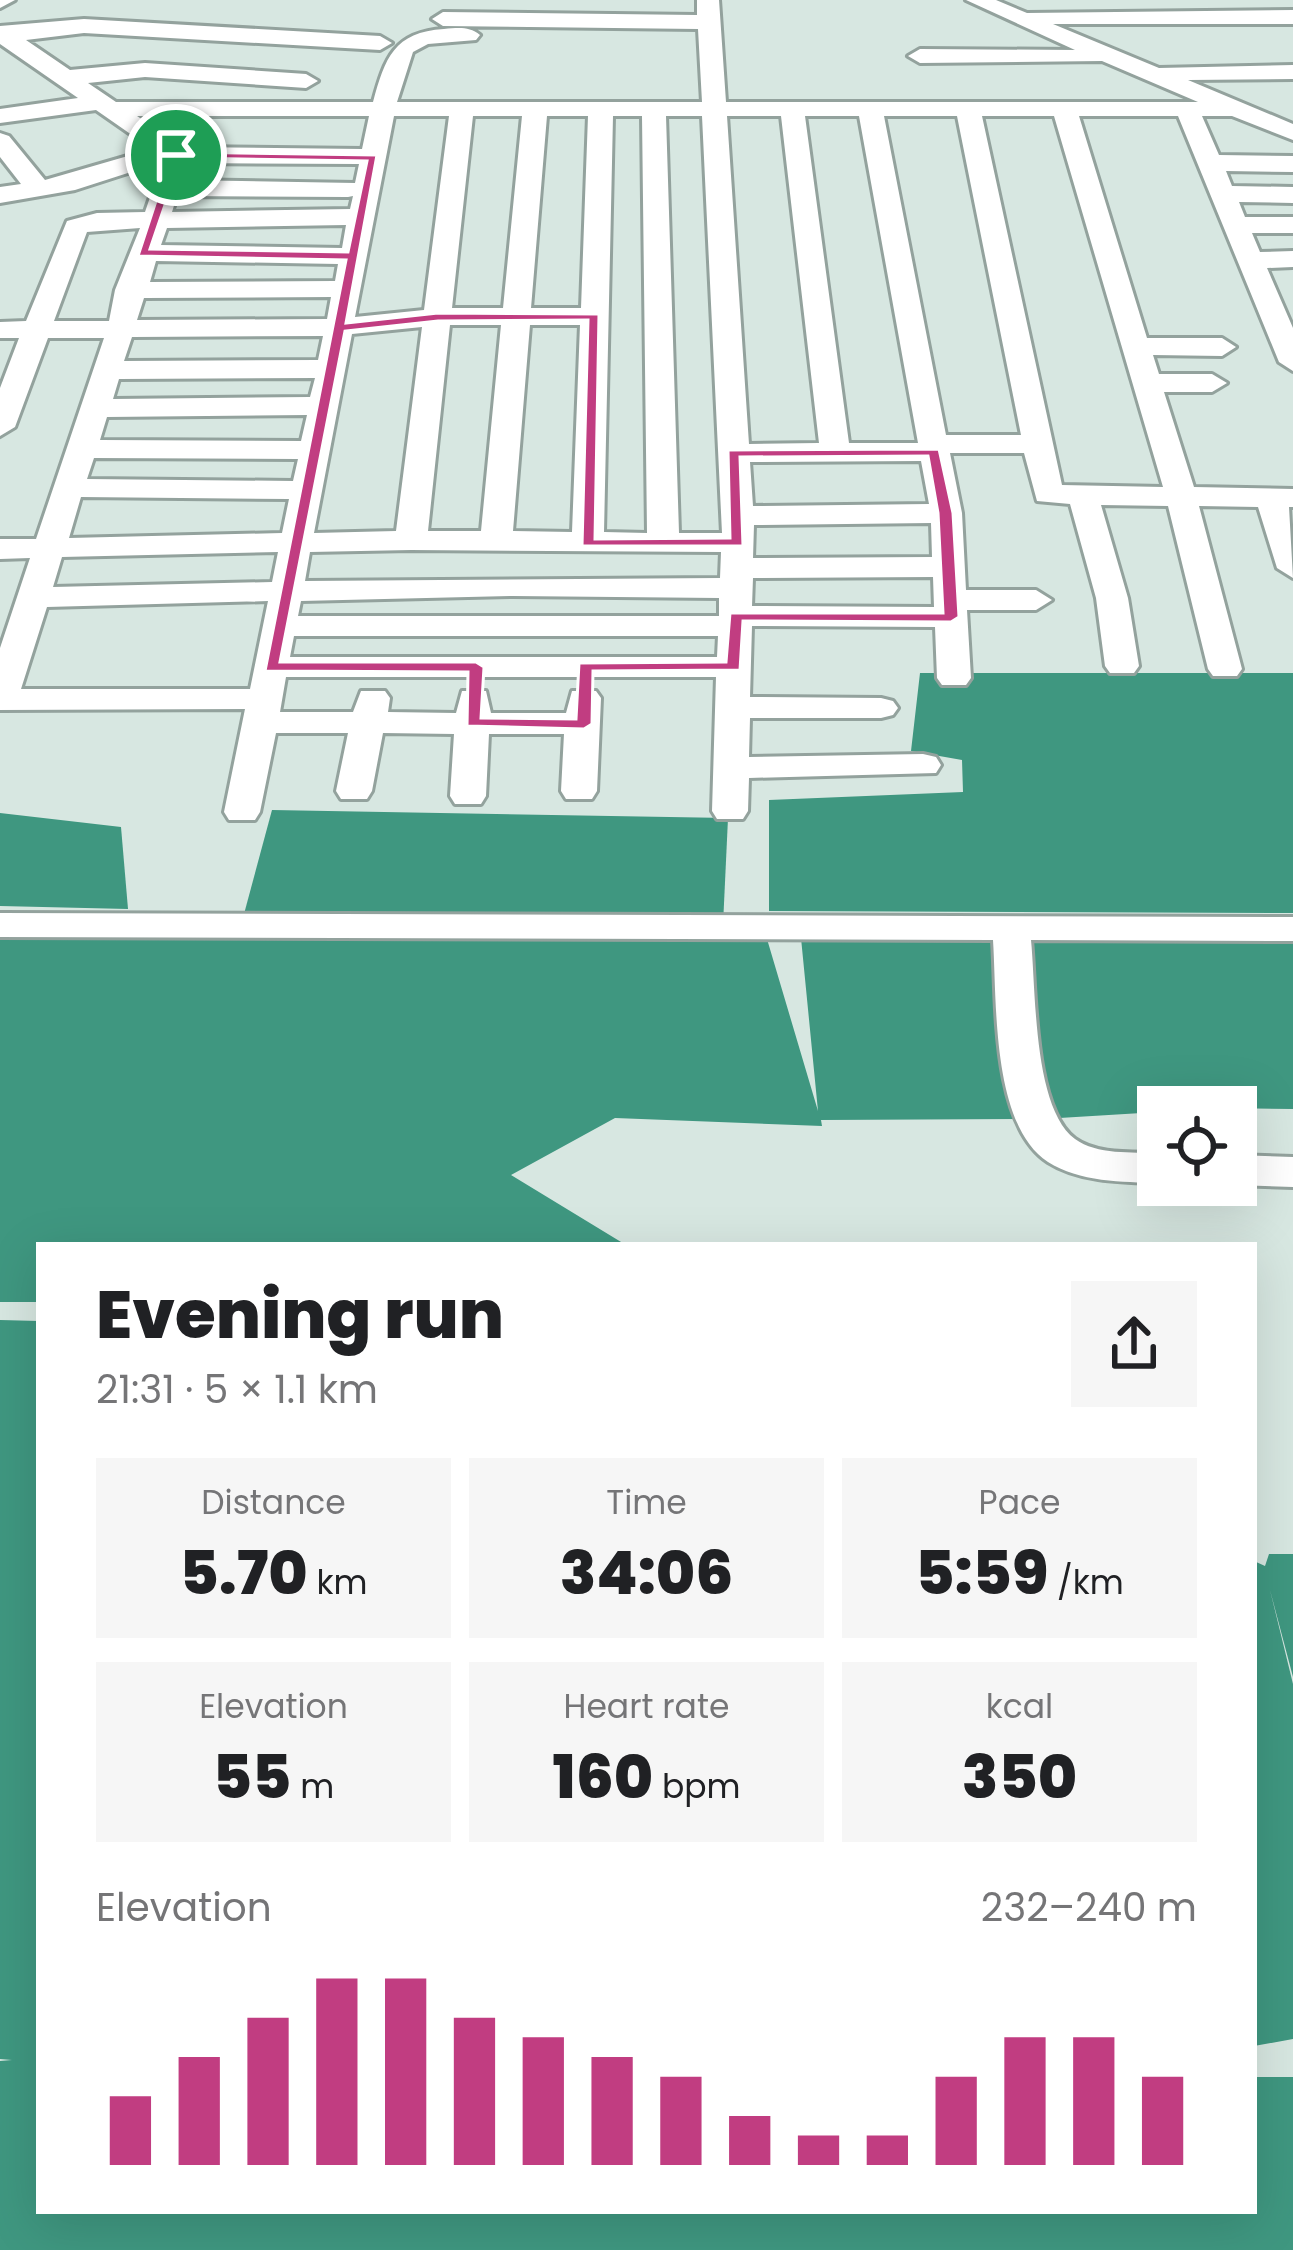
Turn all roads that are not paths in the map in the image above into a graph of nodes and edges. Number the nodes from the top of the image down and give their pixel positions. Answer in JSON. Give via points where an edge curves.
{"nodes":[{"id":1,"x":977,"y":0,"type":"edge"},
{"id":2,"x":506,"y":2,"type":"edge"},
{"id":3,"x":1088,"y":9,"type":"edge"},
{"id":4,"x":1153,"y":9,"type":"edge"},
{"id":5,"x":1226,"y":9,"type":"edge"},
{"id":6,"x":329,"y":15,"type":"dead end"},
{"id":7,"x":709,"y":16,"type":"edge"},
{"id":8,"x":1288,"y":16,"type":"edge"},
{"id":9,"x":1018,"y":17,"type":"junction"},
{"id":10,"x":443,"y":19,"type":"dead end"},
{"id":11,"x":469,"y":34,"type":"dead end"},
{"id":12,"x":538,"y":41,"type":"dead end"},
{"id":13,"x":1154,"y":44,"type":"dead end"},
{"id":14,"x":8,"y":45,"type":"edge"},
{"id":15,"x":1084,"y":45,"type":"junction"},
{"id":16,"x":920,"y":56,"type":"dead end"},
{"id":17,"x":1111,"y":57,"type":"junction"},
{"id":18,"x":1293,"y":72,"type":"edge"},
{"id":19,"x":1149,"y":73,"type":"junction"},
{"id":20,"x":65,"y":78,"type":"junction"},
{"id":21,"x":306,"y":81,"type":"dead end"},
{"id":22,"x":106,"y":106,"type":"junction"},
{"id":23,"x":383,"y":109,"type":"junction"},
{"id":24,"x":462,"y":109,"type":"junction"},
{"id":25,"x":535,"y":109,"type":"junction"},
{"id":26,"x":601,"y":109,"type":"junction"},
{"id":27,"x":655,"y":109,"type":"junction"},
{"id":28,"x":716,"y":109,"type":"junction"},
{"id":29,"x":792,"y":109,"type":"junction"},
{"id":30,"x":870,"y":109,"type":"junction"},
{"id":31,"x":968,"y":109,"type":"junction"},
{"id":32,"x":1064,"y":109,"type":"junction"},
{"id":33,"x":1187,"y":109,"type":"junction"},
{"id":34,"x":1245,"y":113,"type":"junction"},
{"id":35,"x":0,"y":116,"type":"edge"},
{"id":36,"x":1293,"y":117,"type":"edge"},
{"id":37,"x":1293,"y":134,"type":"edge"},
{"id":38,"x":0,"y":140,"type":"edge"},
{"id":39,"x":174,"y":153,"type":"junction"},
{"id":40,"x":373,"y":157,"type":"junction"},
{"id":41,"x":1210,"y":163,"type":"junction"},
{"id":42,"x":1293,"y":164,"type":"edge"},
{"id":43,"x":165,"y":188,"type":"junction"},
{"id":44,"x":40,"y":191,"type":"junction"},
{"id":45,"x":1222,"y":194,"type":"junction"},
{"id":46,"x":0,"y":195,"type":"edge"},
{"id":47,"x":1293,"y":195,"type":"edge"},
{"id":48,"x":364,"y":203,"type":"junction"},
{"id":49,"x":154,"y":219,"type":"junction"},
{"id":50,"x":1235,"y":225,"type":"junction"},
{"id":51,"x":1293,"y":226,"type":"edge"},
{"id":52,"x":142,"y":253,"type":"junction"},
{"id":53,"x":353,"y":256,"type":"junction"},
{"id":54,"x":1293,"y":259,"type":"edge"},
{"id":55,"x":1250,"y":260,"type":"junction"},
{"id":56,"x":346,"y":289,"type":"junction"},
{"id":57,"x":129,"y":290,"type":"junction"},
{"id":58,"x":595,"y":316,"type":"junction"},
{"id":59,"x":438,"y":317,"type":"junction"},
{"id":60,"x":516,"y":319,"type":"junction"},
{"id":61,"x":339,"y":327,"type":"junction"},
{"id":62,"x":0,"y":330,"type":"edge"},
{"id":63,"x":38,"y":330,"type":"junction"},
{"id":64,"x":117,"y":330,"type":"junction"},
{"id":65,"x":1135,"y":346,"type":"junction"},
{"id":66,"x":1222,"y":346,"type":"dead end"},
{"id":67,"x":1293,"y":362,"type":"edge"},
{"id":68,"x":331,"y":369,"type":"junction"},
{"id":69,"x":104,"y":370,"type":"junction"},
{"id":70,"x":1147,"y":382,"type":"junction"},
{"id":71,"x":1212,"y":383,"type":"dead end"},
{"id":72,"x":323,"y":406,"type":"junction"},
{"id":73,"x":92,"y":408,"type":"junction"},
{"id":74,"x":0,"y":427,"type":"edge"},
{"id":75,"x":1038,"y":444,"type":"junction"},
{"id":76,"x":933,"y":448,"type":"junction"},
{"id":77,"x":80,"y":449,"type":"junction"},
{"id":78,"x":314,"y":450,"type":"junction"},
{"id":79,"x":835,"y":452,"type":"junction"},
{"id":80,"x":733,"y":453,"type":"junction"},
{"id":81,"x":67,"y":488,"type":"junction"},
{"id":82,"x":306,"y":490,"type":"junction"},
{"id":83,"x":1083,"y":495,"type":"junction"},
{"id":84,"x":1282,"y":498,"type":"edge"},
{"id":85,"x":1182,"y":500,"type":"junction"},
{"id":86,"x":946,"y":513,"type":"junction"},
{"id":87,"x":411,"y":540,"type":"junction"},
{"id":88,"x":496,"y":543,"type":"junction"},
{"id":89,"x":588,"y":543,"type":"junction"},
{"id":90,"x":663,"y":543,"type":"junction"},
{"id":91,"x":295,"y":544,"type":"junction"},
{"id":92,"x":0,"y":549,"type":"edge"},
{"id":93,"x":48,"y":549,"type":"junction"},
{"id":94,"x":1293,"y":568,"type":"edge"},
{"id":95,"x":736,"y":576,"type":"junction"},
{"id":96,"x":286,"y":592,"type":"junction"},
{"id":97,"x":950,"y":595,"type":"junction"},
{"id":98,"x":33,"y":597,"type":"junction"},
{"id":99,"x":1036,"y":600,"type":"dead end"},
{"id":100,"x":279,"y":626,"type":"junction"},
{"id":101,"x":1122,"y":666,"type":"dead end"},
{"id":102,"x":377,"y":667,"type":"junction"},
{"id":103,"x":476,"y":667,"type":"junction"},
{"id":104,"x":585,"y":667,"type":"junction"},
{"id":105,"x":734,"y":667,"type":"junction"},
{"id":106,"x":1225,"y":668,"type":"dead end"},
{"id":107,"x":954,"y":678,"type":"dead end"},
{"id":108,"x":265,"y":696,"type":"junction"},
{"id":109,"x":0,"y":700,"type":"edge"},
{"id":110,"x":733,"y":707,"type":"junction"},
{"id":111,"x":881,"y":708,"type":"dead end"},
{"id":112,"x":370,"y":722,"type":"junction"},
{"id":113,"x":472,"y":723,"type":"junction"},
{"id":114,"x":584,"y":724,"type":"junction"},
{"id":115,"x":923,"y":765,"type":"dead end"},
{"id":116,"x":731,"y":767,"type":"junction"},
{"id":117,"x":354,"y":791,"type":"dead end"},
{"id":118,"x":579,"y":791,"type":"dead end"},
{"id":119,"x":468,"y":796,"type":"dead end"},
{"id":120,"x":730,"y":811,"type":"dead end"},
{"id":121,"x":242,"y":812,"type":"dead end"},
{"id":122,"x":0,"y":925,"type":"edge"},
{"id":123,"x":1011,"y":928,"type":"junction"},
{"id":124,"x":1293,"y":928,"type":"edge"},
{"id":125,"x":1137,"y":1166,"type":"edge"},
{"id":126,"x":1257,"y":1171,"type":"edge"},
{"id":127,"x":1293,"y":1172,"type":"edge"}],
"edges":[{"from":1,"to":9,"type":"street"},
{"from":2,"to":7,"type":"street"},
{"from":3,"to":4,"type":"street"},
{"from":3,"to":9,"type":"street"},
{"from":4,"to":5,"type":"street"},
{"from":5,"to":8,"type":"street"},
{"from":6,"to":14,"type":"street","via":[[384,31],[84,26]]},
{"from":7,"to":10,"type":"street"},
{"from":7,"to":12,"type":"street"},
{"from":7,"to":28,"type":"street"},
{"from":9,"to":15,"type":"street"},
{"from":11,"to":23,"type":"street","via":[[404,43]]},
{"from":13,"to":15,"type":"street"},
{"from":14,"to":20,"type":"street"},
{"from":15,"to":17,"type":"street"},
{"from":16,"to":17,"type":"street"},
{"from":17,"to":19,"type":"street"},
{"from":18,"to":19,"type":"street"},
{"from":19,"to":34,"type":"street"},
{"from":20,"to":21,"type":"street","via":[[145,70]]},
{"from":20,"to":22,"type":"street"},
{"from":22,"to":23,"type":"street"},
{"from":22,"to":35,"type":"street"},
{"from":22,"to":39,"type":"street"},
{"from":23,"to":24,"type":"street"},
{"from":23,"to":40,"type":"street"},
{"from":24,"to":25,"type":"street"},
{"from":24,"to":59,"type":"street"},
{"from":25,"to":26,"type":"street"},
{"from":25,"to":60,"type":"street"},
{"from":26,"to":27,"type":"street"},
{"from":26,"to":58,"type":"street"},
{"from":27,"to":28,"type":"street"},
{"from":27,"to":90,"type":"street"},
{"from":28,"to":29,"type":"street"},
{"from":28,"to":80,"type":"street"},
{"from":29,"to":30,"type":"street"},
{"from":29,"to":79,"type":"street"},
{"from":30,"to":31,"type":"street"},
{"from":30,"to":76,"type":"street"},
{"from":31,"to":32,"type":"street"},
{"from":31,"to":75,"type":"street"},
{"from":32,"to":33,"type":"street"},
{"from":32,"to":65,"type":"street"},
{"from":33,"to":34,"type":"street"},
{"from":33,"to":41,"type":"street"},
{"from":34,"to":36,"type":"street"},
{"from":34,"to":37,"type":"street"},
{"from":38,"to":44,"type":"street"},
{"from":39,"to":40,"type":"street"},
{"from":39,"to":43,"type":"street"},
{"from":39,"to":44,"type":"street"},
{"from":40,"to":48,"type":"street"},
{"from":41,"to":42,"type":"street"},
{"from":41,"to":45,"type":"street"},
{"from":43,"to":48,"type":"street"},
{"from":43,"to":49,"type":"street"},
{"from":44,"to":46,"type":"street"},
{"from":45,"to":47,"type":"street"},
{"from":45,"to":50,"type":"street"},
{"from":48,"to":49,"type":"street"},
{"from":48,"to":53,"type":"street"},
{"from":49,"to":52,"type":"street"},
{"from":49,"to":63,"type":"street","via":[[76,227]]},
{"from":50,"to":51,"type":"street"},
{"from":50,"to":55,"type":"street"},
{"from":52,"to":53,"type":"street"},
{"from":52,"to":57,"type":"street"},
{"from":53,"to":56,"type":"street"},
{"from":54,"to":55,"type":"street"},
{"from":55,"to":67,"type":"street"},
{"from":56,"to":57,"type":"street"},
{"from":56,"to":61,"type":"street"},
{"from":57,"to":64,"type":"street"},
{"from":58,"to":60,"type":"street"},
{"from":58,"to":89,"type":"street"},
{"from":59,"to":60,"type":"street"},
{"from":59,"to":61,"type":"street"},
{"from":59,"to":87,"type":"street"},
{"from":60,"to":88,"type":"street"},
{"from":61,"to":64,"type":"street"},
{"from":61,"to":68,"type":"street"},
{"from":62,"to":63,"type":"street"},
{"from":63,"to":64,"type":"street"},
{"from":63,"to":74,"type":"street"},
{"from":64,"to":69,"type":"street"},
{"from":65,"to":66,"type":"street"},
{"from":65,"to":70,"type":"street"},
{"from":68,"to":69,"type":"street"},
{"from":68,"to":72,"type":"street"},
{"from":69,"to":73,"type":"street"},
{"from":70,"to":71,"type":"street"},
{"from":70,"to":85,"type":"street"},
{"from":72,"to":73,"type":"street"},
{"from":72,"to":78,"type":"street"},
{"from":73,"to":77,"type":"street"},
{"from":75,"to":76,"type":"street"},
{"from":75,"to":83,"type":"street","via":[[1048,494]]},
{"from":76,"to":79,"type":"street"},
{"from":76,"to":86,"type":"street"},
{"from":77,"to":78,"type":"street"},
{"from":77,"to":81,"type":"street"},
{"from":78,"to":82,"type":"street"},
{"from":79,"to":80,"type":"street"},
{"from":80,"to":95,"type":"street"},
{"from":81,"to":82,"type":"street"},
{"from":81,"to":93,"type":"street"},
{"from":82,"to":91,"type":"street"},
{"from":83,"to":85,"type":"street"},
{"from":83,"to":101,"type":"street"},
{"from":84,"to":85,"type":"street"},
{"from":84,"to":94,"type":"street"},
{"from":85,"to":106,"type":"street"},
{"from":86,"to":95,"type":"street"},
{"from":86,"to":97,"type":"street"},
{"from":87,"to":88,"type":"street"},
{"from":87,"to":91,"type":"street"},
{"from":88,"to":89,"type":"street"},
{"from":89,"to":90,"type":"street"},
{"from":90,"to":95,"type":"street"},
{"from":91,"to":93,"type":"street"},
{"from":91,"to":96,"type":"street"},
{"from":92,"to":93,"type":"street"},
{"from":93,"to":98,"type":"street"},
{"from":95,"to":96,"type":"street"},
{"from":95,"to":97,"type":"street"},
{"from":95,"to":97,"type":"street"},
{"from":95,"to":100,"type":"street"},
{"from":95,"to":105,"type":"street"},
{"from":96,"to":98,"type":"street"},
{"from":96,"to":100,"type":"street"},
{"from":97,"to":99,"type":"street"},
{"from":97,"to":107,"type":"street"},
{"from":98,"to":109,"type":"street"},
{"from":100,"to":108,"type":"street"},
{"from":102,"to":103,"type":"street"},
{"from":102,"to":108,"type":"street"},
{"from":102,"to":112,"type":"street"},
{"from":103,"to":104,"type":"street"},
{"from":103,"to":113,"type":"street"},
{"from":104,"to":105,"type":"street"},
{"from":104,"to":114,"type":"street"},
{"from":105,"to":110,"type":"street"},
{"from":108,"to":109,"type":"street"},
{"from":108,"to":112,"type":"street"},
{"from":108,"to":121,"type":"street"},
{"from":110,"to":111,"type":"street"},
{"from":110,"to":116,"type":"street"},
{"from":112,"to":113,"type":"street"},
{"from":112,"to":117,"type":"street"},
{"from":113,"to":114,"type":"street"},
{"from":113,"to":119,"type":"street"},
{"from":114,"to":118,"type":"street"},
{"from":115,"to":116,"type":"street"},
{"from":116,"to":120,"type":"street"},
{"from":122,"to":123,"type":"street"},
{"from":123,"to":124,"type":"street"},
{"from":123,"to":125,"type":"street","via":[[1034,1117],[1060,1150]]},
{"from":126,"to":127,"type":"street"}]}
